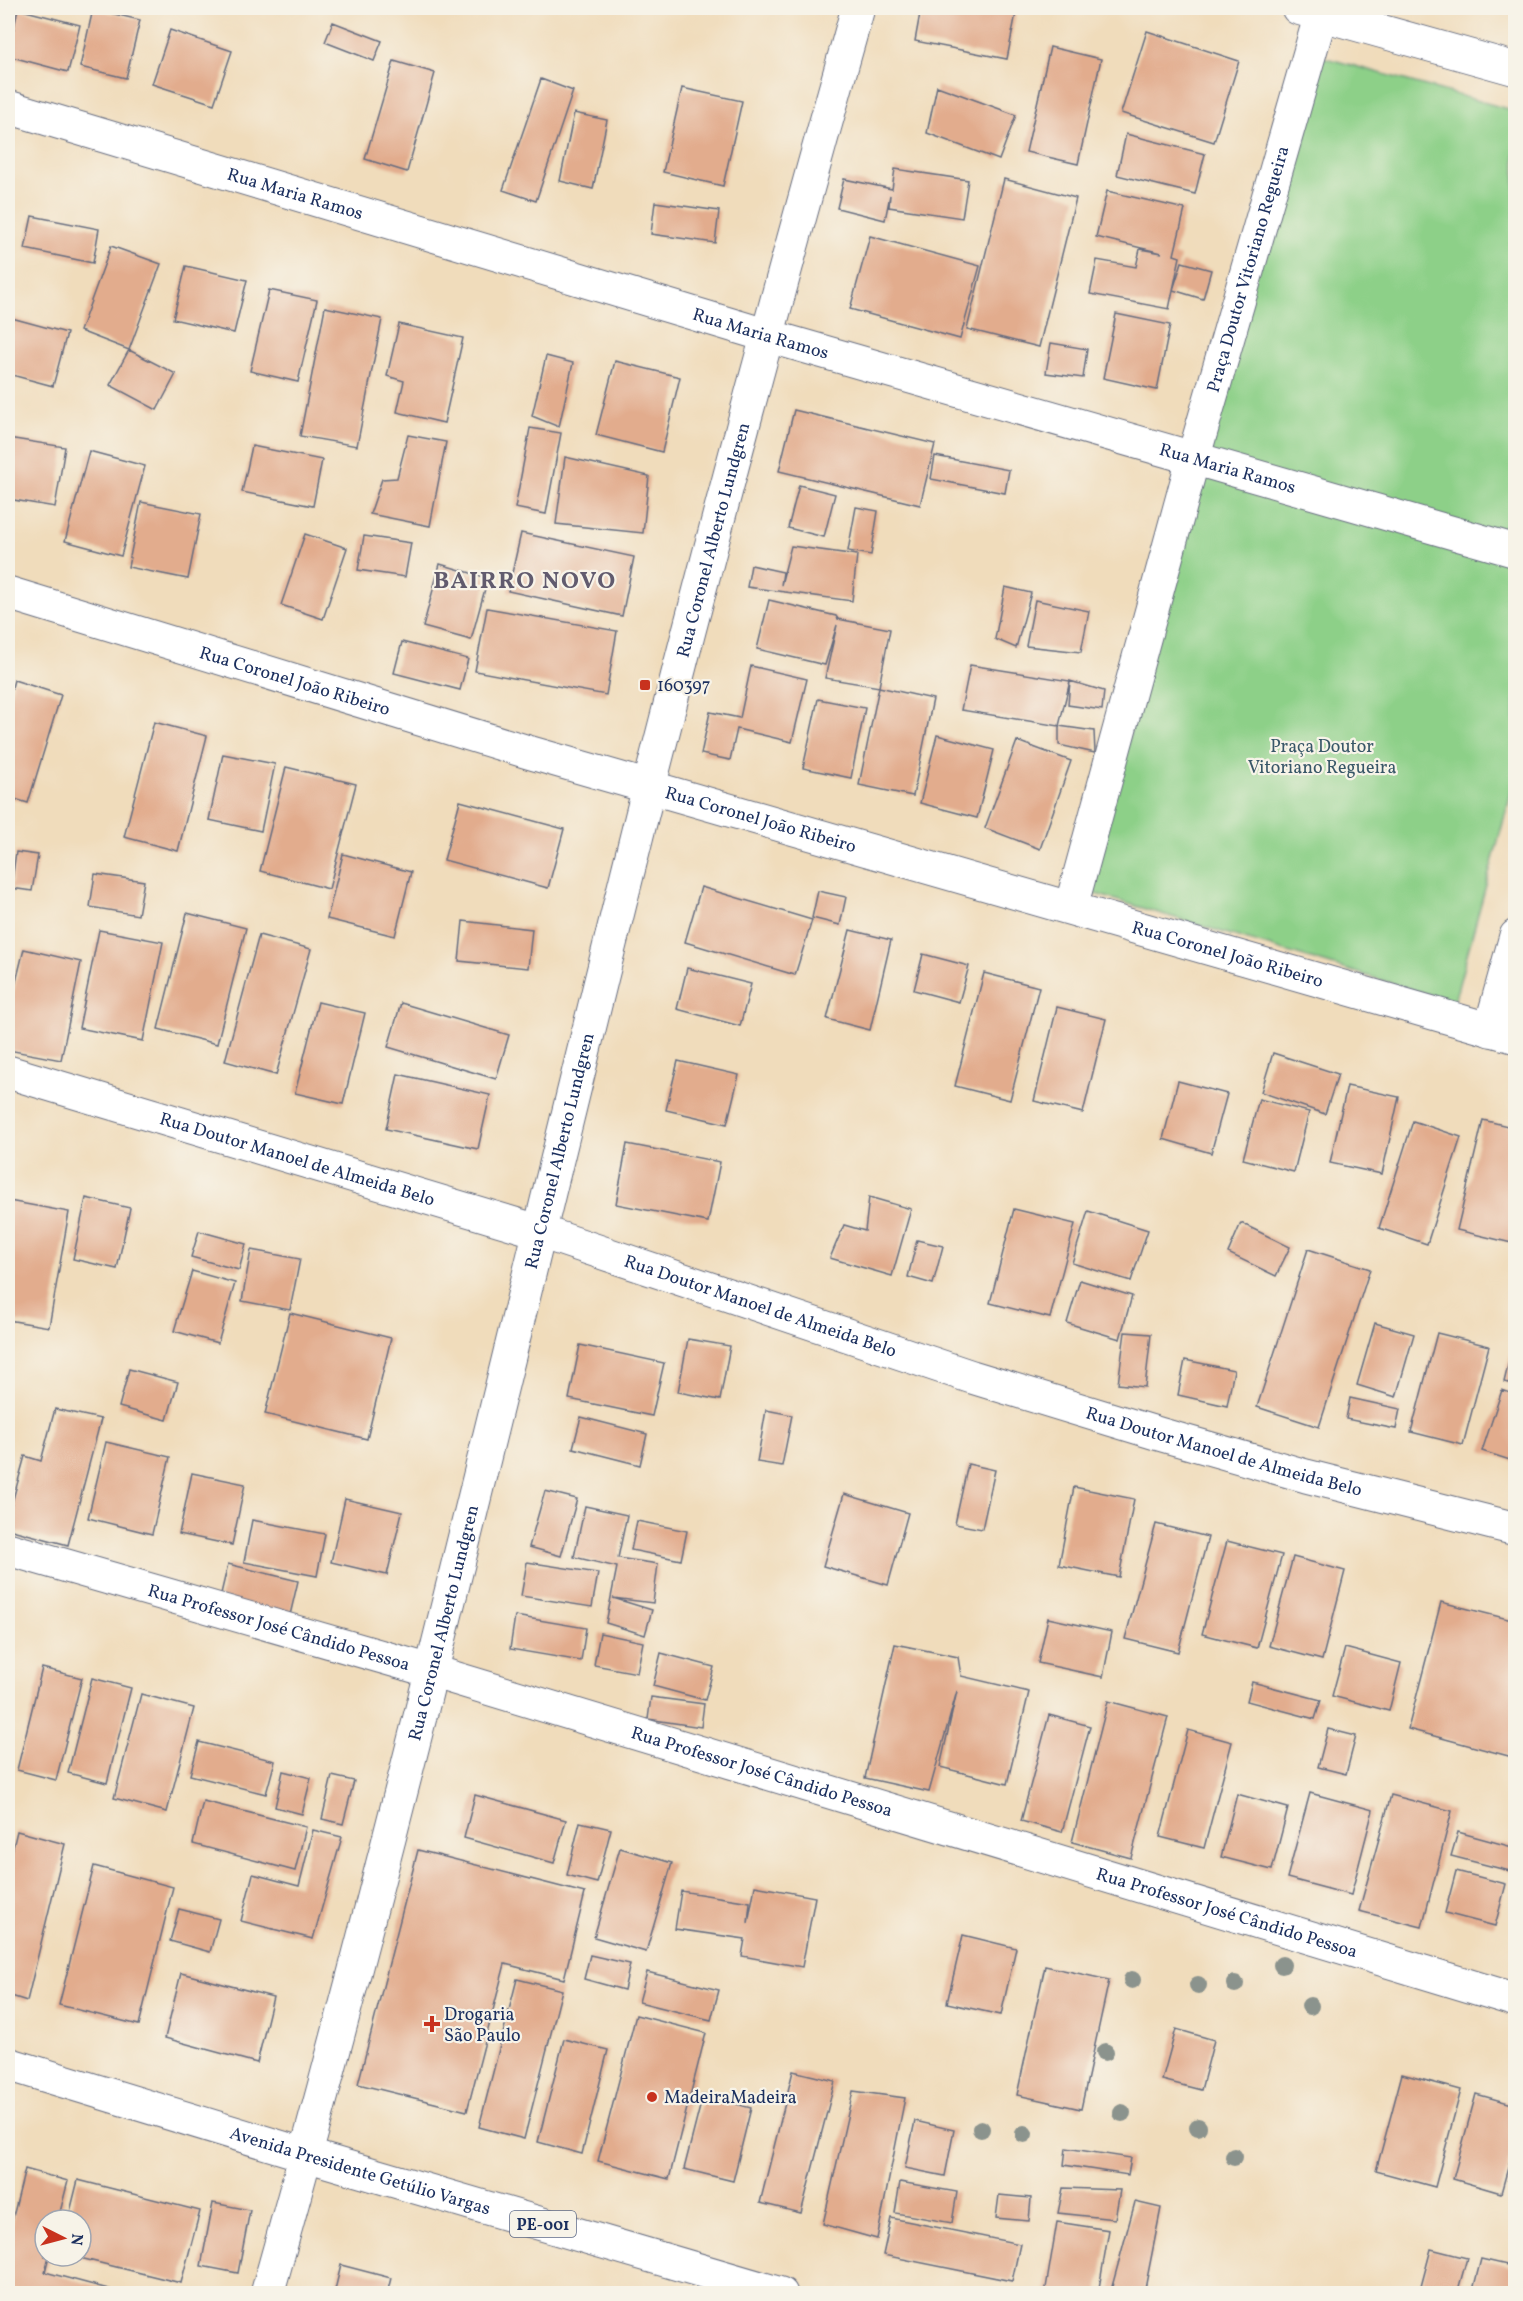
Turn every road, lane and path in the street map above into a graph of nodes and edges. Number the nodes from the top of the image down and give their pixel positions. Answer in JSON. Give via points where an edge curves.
{"nodes":[{"id":1,"x":858,"y":8,"type":"edge"},
{"id":2,"x":1310,"y":11,"type":"edge"},
{"id":3,"x":1515,"y":69,"type":"edge"},
{"id":4,"x":8,"y":107,"type":"edge"},
{"id":5,"x":765,"y":336,"type":"junction"},
{"id":6,"x":1193,"y":459,"type":"junction"},
{"id":7,"x":1515,"y":551,"type":"edge"},
{"id":8,"x":8,"y":593,"type":"edge"},
{"id":9,"x":649,"y":787,"type":"junction"},
{"id":10,"x":1071,"y":907,"type":"junction"},
{"id":11,"x":1515,"y":936,"type":"edge"},
{"id":12,"x":1503,"y":1033,"type":"edge"},
{"id":13,"x":8,"y":1072,"type":"edge"},
{"id":14,"x":541,"y":1232,"type":"junction"},
{"id":15,"x":1515,"y":1529,"type":"edge"},
{"id":16,"x":8,"y":1549,"type":"edge"},
{"id":17,"x":431,"y":1671,"type":"junction"},
{"id":18,"x":1515,"y":2000,"type":"edge"},
{"id":19,"x":8,"y":2064,"type":"edge"},
{"id":20,"x":306,"y":2155,"type":"junction"},
{"id":21,"x":267,"y":2294,"type":"edge"},
{"id":22,"x":781,"y":2294,"type":"edge"}],
"edges":[{"from":1,"to":5,"type":"street","name":"Rua Coronel Alberto Lundgren"},
{"from":2,"to":3,"type":"street"},
{"from":2,"to":6,"type":"street","name":"Praça Doutor Vitoriano Regueira"},
{"from":4,"to":5,"type":"street","name":"Rua Maria Ramos"},
{"from":5,"to":6,"type":"street","name":"Rua Maria Ramos"},
{"from":5,"to":9,"type":"street","name":"Rua Coronel Alberto Lundgren"},
{"from":6,"to":7,"type":"street","name":"Rua Maria Ramos"},
{"from":6,"to":10,"type":"street","name":"Praça Doutor Vitoriano Regueira"},
{"from":8,"to":9,"type":"street","name":"Rua Coronel João Ribeiro"},
{"from":9,"to":10,"type":"street","name":"Rua Coronel João Ribeiro"},
{"from":9,"to":14,"type":"street","name":"Rua Coronel Alberto Lundgren"},
{"from":10,"to":12,"type":"street","name":"Rua Coronel João Ribeiro"},
{"from":11,"to":12,"type":"street"},
{"from":13,"to":14,"type":"street","name":"Rua Doutor Manoel de Almeida Belo"},
{"from":14,"to":15,"type":"street","name":"Rua Doutor Manoel de Almeida Belo","via":[[972,1377],[1148,1431]]},
{"from":14,"to":17,"type":"street","name":"Rua Coronel Alberto Lundgren"},
{"from":16,"to":17,"type":"street","name":"Rua Professor José Cândido Pessoa"},
{"from":17,"to":18,"type":"street","name":"Rua Professor José Cândido Pessoa"},
{"from":17,"to":20,"type":"street","name":"Rua Coronel Alberto Lundgren"},
{"from":19,"to":20,"type":"street","name":"Avenida Presidente Getúlio Vargas","number":"PE-001"},
{"from":20,"to":21,"type":"street","name":"Rua Coronel Alberto Lundgren"},
{"from":20,"to":22,"type":"street","name":"Avenida Presidente Getúlio Vargas","number":"PE-001"}]}
